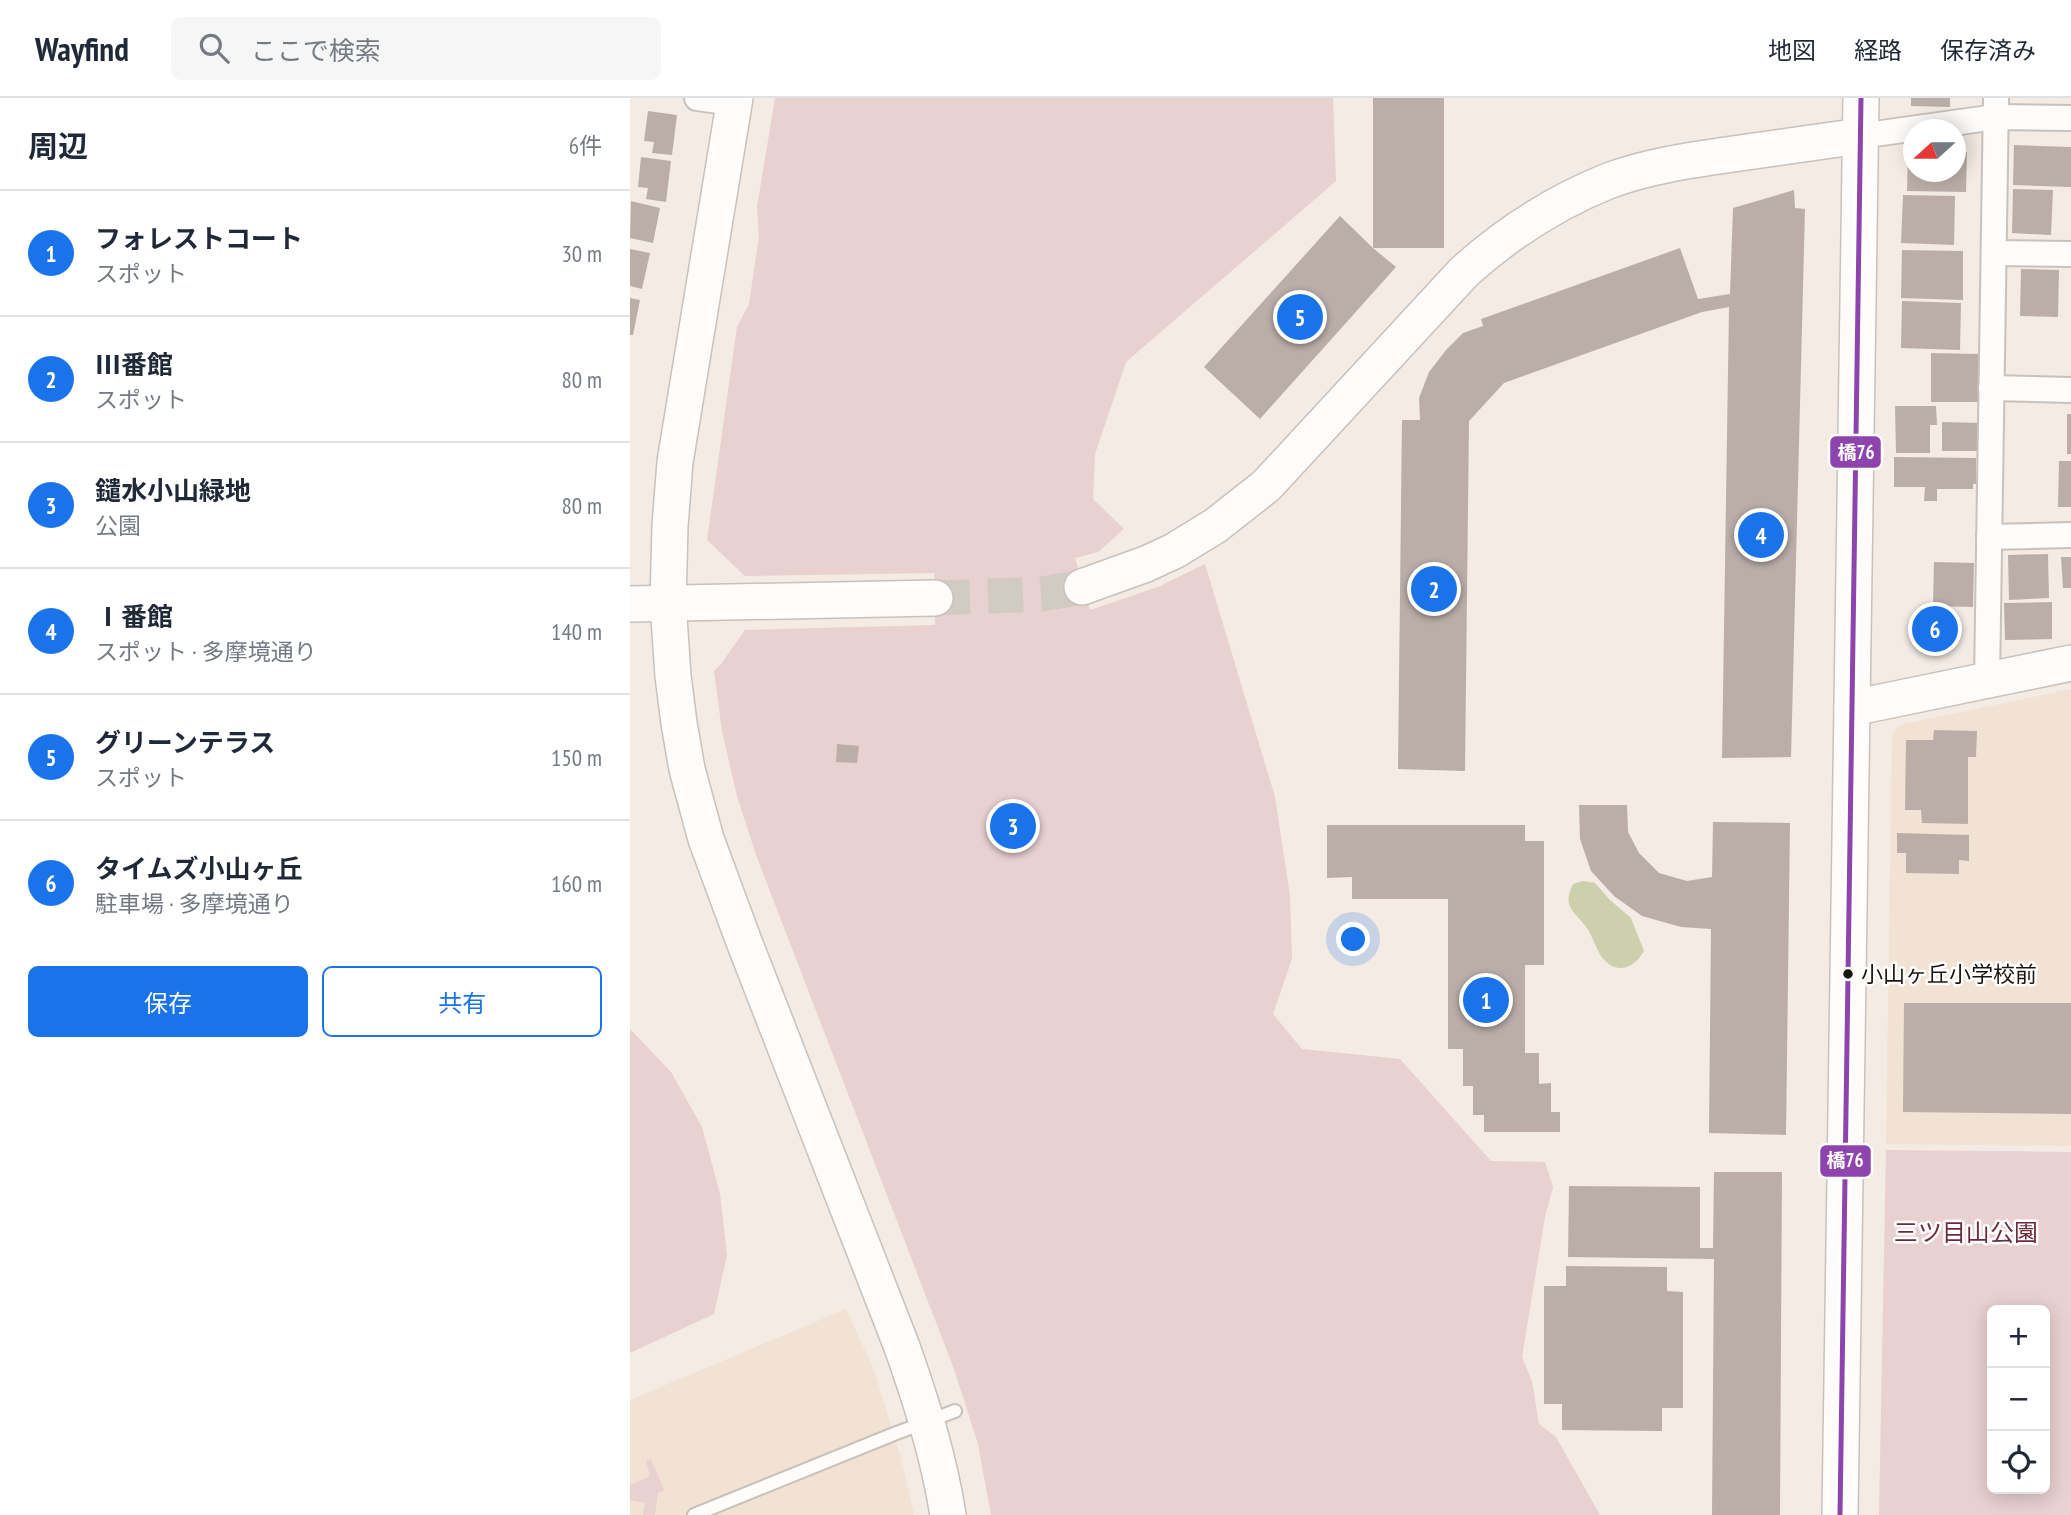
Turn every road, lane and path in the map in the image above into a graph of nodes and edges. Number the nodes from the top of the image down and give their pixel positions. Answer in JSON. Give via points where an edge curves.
{"nodes":[{"id":1,"x":697,"y":98,"type":"edge"},
{"id":2,"x":1861,"y":98,"type":"edge"},
{"id":3,"x":734,"y":101,"type":"edge"},
{"id":4,"x":1996,"y":107,"type":"edge"},
{"id":5,"x":2071,"y":118,"type":"edge"},
{"id":6,"x":1860,"y":136,"type":"junction"},
{"id":7,"x":1994,"y":253,"type":"junction"},
{"id":8,"x":2071,"y":254,"type":"edge"},
{"id":9,"x":1992,"y":388,"type":"junction"},
{"id":10,"x":2071,"y":390,"type":"edge"},
{"id":11,"x":2071,"y":535,"type":"edge"},
{"id":12,"x":1989,"y":537,"type":"junction"},
{"id":13,"x":1082,"y":587,"type":"tunnel mouth"},
{"id":14,"x":935,"y":598,"type":"tunnel mouth"},
{"id":15,"x":668,"y":603,"type":"junction"},
{"id":16,"x":630,"y":604,"type":"edge"},
{"id":17,"x":2071,"y":663,"type":"edge"},
{"id":18,"x":1987,"y":680,"type":"junction"},
{"id":19,"x":1852,"y":708,"type":"junction"},
{"id":20,"x":941,"y":1417,"type":"junction"},
{"id":21,"x":694,"y":1515,"type":"edge"},
{"id":22,"x":948,"y":1515,"type":"edge"},
{"id":23,"x":1840,"y":1515,"type":"edge"}],
"edges":[{"from":1,"to":3,"type":"street"},
{"from":2,"to":6,"type":"street"},
{"from":3,"to":15,"type":"street","via":[[675,462]]},
{"from":4,"to":5,"type":"street"},
{"from":4,"to":6,"type":"street"},
{"from":4,"to":7,"type":"street"},
{"from":6,"to":13,"type":"street","via":[[1638,172],[1608,181],[1539,215],[1464,272],[1266,486],[1174,551]]},
{"from":6,"to":19,"type":"street"},
{"from":7,"to":8,"type":"street"},
{"from":7,"to":9,"type":"street"},
{"from":9,"to":10,"type":"street"},
{"from":9,"to":12,"type":"street"},
{"from":11,"to":12,"type":"street"},
{"from":12,"to":18,"type":"street"},
{"from":14,"to":15,"type":"street"},
{"from":15,"to":16,"type":"street"},
{"from":15,"to":20,"type":"street","via":[[679,723],[706,839],[902,1347]]},
{"from":17,"to":18,"type":"street"},
{"from":18,"to":19,"type":"street"},
{"from":19,"to":23,"type":"street"},
{"from":20,"to":21,"type":"lane"},
{"from":20,"to":22,"type":"street","via":[[936,1456]]}]}
